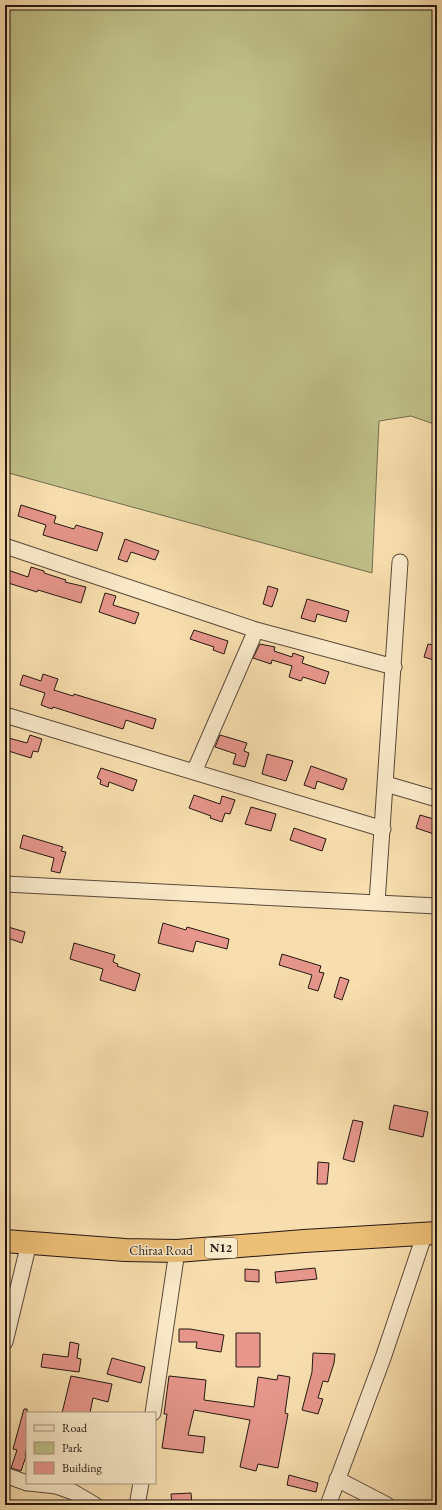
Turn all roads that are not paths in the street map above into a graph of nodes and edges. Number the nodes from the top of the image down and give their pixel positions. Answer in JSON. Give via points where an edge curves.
{"nodes":[{"id":1,"x":5,"y":546,"type":"edge"},
{"id":2,"x":400,"y":562,"type":"dead end"},
{"id":3,"x":256,"y":630,"type":"junction"},
{"id":4,"x":394,"y":667,"type":"junction"},
{"id":5,"x":5,"y":715,"type":"edge"},
{"id":6,"x":194,"y":772,"type":"junction"},
{"id":7,"x":386,"y":784,"type":"junction"},
{"id":8,"x":437,"y":799,"type":"edge"},
{"id":9,"x":383,"y":829,"type":"junction"},
{"id":10,"x":5,"y":884,"type":"edge"},
{"id":11,"x":378,"y":903,"type":"junction"},
{"id":12,"x":437,"y":906,"type":"edge"},
{"id":13,"x":431,"y":1233,"type":"edge"},
{"id":14,"x":5,"y":1241,"type":"edge"},
{"id":15,"x":29,"y":1243,"type":"junction"},
{"id":16,"x":177,"y":1251,"type":"junction"},
{"id":17,"x":5,"y":1342,"type":"edge"},
{"id":18,"x":152,"y":1412,"type":"edge"},
{"id":19,"x":5,"y":1475,"type":"edge"},
{"id":20,"x":337,"y":1479,"type":"junction"},
{"id":21,"x":26,"y":1482,"type":"edge"},
{"id":22,"x":37,"y":1484,"type":"edge"},
{"id":23,"x":141,"y":1484,"type":"edge"},
{"id":24,"x":96,"y":1505,"type":"edge"},
{"id":25,"x":137,"y":1505,"type":"edge"},
{"id":26,"x":328,"y":1505,"type":"edge"},
{"id":27,"x":387,"y":1505,"type":"edge"}],
"edges":[{"from":1,"to":3,"type":"street"},
{"from":2,"to":4,"type":"street"},
{"from":3,"to":4,"type":"street"},
{"from":3,"to":6,"type":"street"},
{"from":4,"to":7,"type":"street"},
{"from":5,"to":6,"type":"street"},
{"from":6,"to":9,"type":"street"},
{"from":7,"to":8,"type":"street"},
{"from":7,"to":9,"type":"street"},
{"from":9,"to":11,"type":"street"},
{"from":10,"to":11,"type":"street"},
{"from":11,"to":12,"type":"street"},
{"from":13,"to":16,"type":"highway","name":"Chiraa Road","number":"N12"},
{"from":13,"to":20,"type":"street"},
{"from":14,"to":15,"type":"highway","name":"Chiraa Road","number":"N12"},
{"from":15,"to":16,"type":"highway","name":"Chiraa Road","number":"N12"},
{"from":15,"to":17,"type":"street"},
{"from":16,"to":18,"type":"street"},
{"from":19,"to":21,"type":"street"},
{"from":20,"to":26,"type":"street"},
{"from":20,"to":27,"type":"street"},
{"from":22,"to":24,"type":"street","via":[[56,1486],[73,1492]]},
{"from":23,"to":25,"type":"street"}]}
